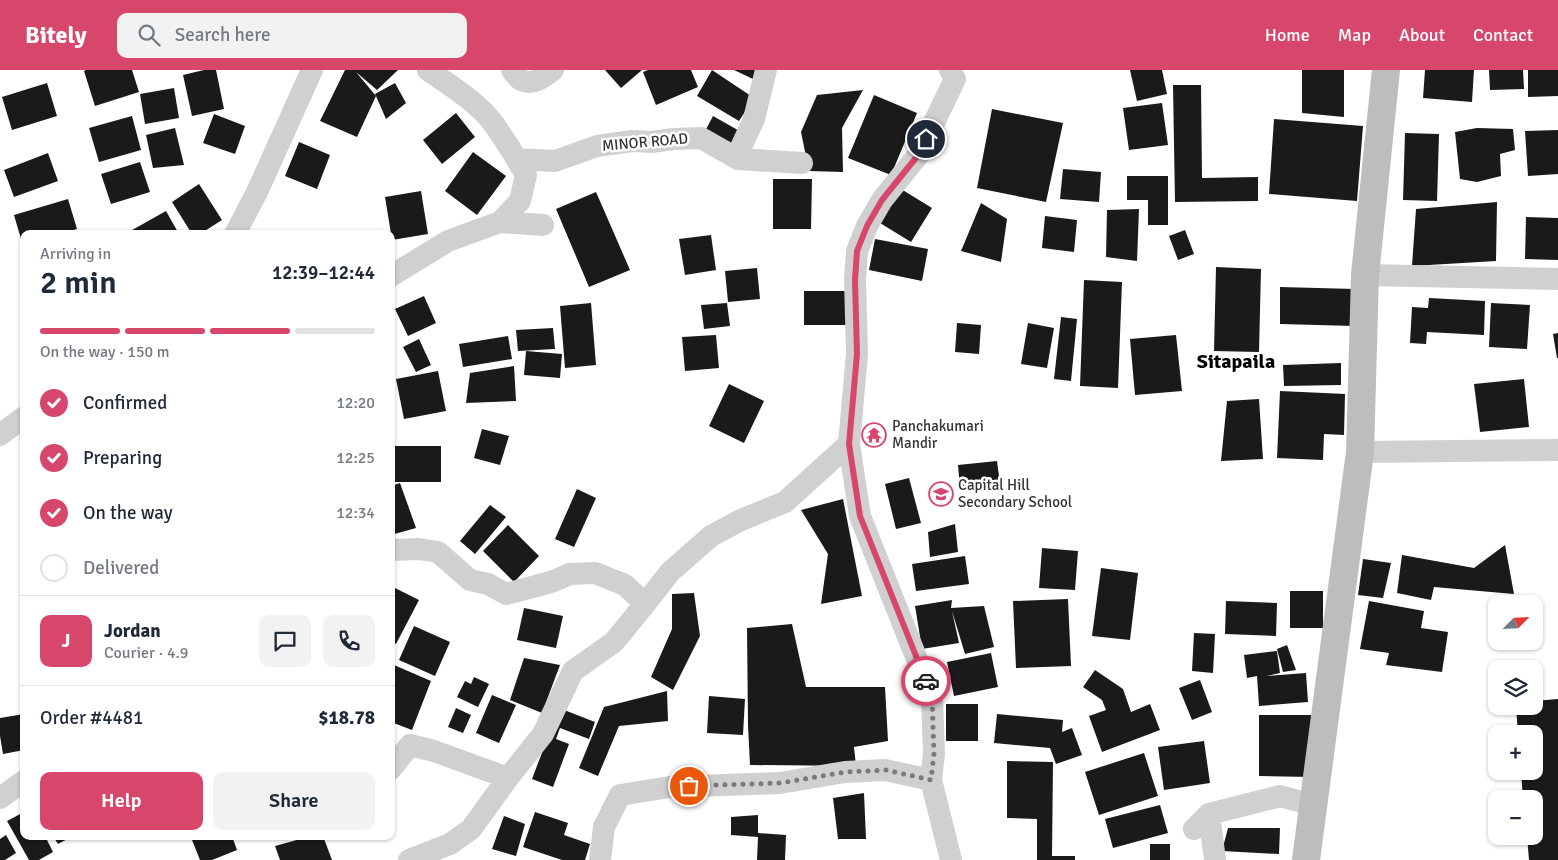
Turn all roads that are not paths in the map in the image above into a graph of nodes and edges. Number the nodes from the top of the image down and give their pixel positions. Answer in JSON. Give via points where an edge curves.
{"nodes":[{"id":1,"x":312,"y":70,"type":"edge"},
{"id":2,"x":428,"y":70,"type":"edge"},
{"id":3,"x":512,"y":70,"type":"edge"},
{"id":4,"x":553,"y":70,"type":"edge"},
{"id":5,"x":766,"y":70,"type":"edge"},
{"id":6,"x":1386,"y":70,"type":"edge"},
{"id":7,"x":958,"y":73,"type":"edge"},
{"id":8,"x":517,"y":160,"type":"junction"},
{"id":9,"x":500,"y":222,"type":"junction"},
{"id":10,"x":543,"y":224,"type":"dead end"},
{"id":11,"x":237,"y":230,"type":"edge"},
{"id":12,"x":395,"y":274,"type":"edge"},
{"id":13,"x":1365,"y":275,"type":"junction"},
{"id":14,"x":1558,"y":279,"type":"edge"},
{"id":15,"x":20,"y":420,"type":"edge"},
{"id":16,"x":0,"y":435,"type":"edge"},
{"id":17,"x":849,"y":444,"type":"junction"},
{"id":18,"x":1558,"y":450,"type":"edge"},
{"id":19,"x":1360,"y":452,"type":"junction"},
{"id":20,"x":395,"y":550,"type":"edge"},
{"id":21,"x":646,"y":604,"type":"junction"},
{"id":22,"x":395,"y":764,"type":"edge"},
{"id":23,"x":508,"y":778,"type":"junction"},
{"id":24,"x":931,"y":780,"type":"junction"},
{"id":25,"x":20,"y":784,"type":"edge"},
{"id":26,"x":0,"y":798,"type":"edge"},
{"id":27,"x":1313,"y":805,"type":"junction"},
{"id":28,"x":409,"y":860,"type":"edge"},
{"id":29,"x":600,"y":860,"type":"edge"},
{"id":30,"x":951,"y":860,"type":"edge"},
{"id":31,"x":1215,"y":860,"type":"edge"},
{"id":32,"x":1306,"y":860,"type":"edge"}],
"edges":[{"from":1,"to":11,"type":"street"},
{"from":2,"to":8,"type":"street","via":[[489,118]]},
{"from":3,"to":4,"type":"street","via":[[521,80],[532,82]]},
{"from":5,"to":8,"type":"street","name":"MINOR ROAD","via":[[754,119],[738,159],[701,138],[674,138],[597,146],[555,161]]},
{"from":6,"to":13,"type":"main road"},
{"from":7,"to":17,"type":"street","via":[[919,154],[882,200],[857,251],[857,354]]},
{"from":8,"to":9,"type":"street","via":[[526,175],[520,201]]},
{"from":9,"to":10,"type":"street"},
{"from":9,"to":12,"type":"street","via":[[448,242]]},
{"from":13,"to":14,"type":"street"},
{"from":13,"to":19,"type":"main road"},
{"from":15,"to":16,"type":"street"},
{"from":17,"to":21,"type":"street","via":[[785,502],[711,536],[670,572]]},
{"from":17,"to":24,"type":"street","via":[[860,516],[932,697],[934,754]]},
{"from":18,"to":19,"type":"street"},
{"from":19,"to":27,"type":"main road"},
{"from":20,"to":21,"type":"street","via":[[438,552],[470,580],[488,584],[506,594],[570,574],[595,573],[625,585]]},
{"from":21,"to":23,"type":"street","via":[[614,642],[573,671],[543,734]]},
{"from":22,"to":23,"type":"street","via":[[410,745]]},
{"from":23,"to":28,"type":"street","via":[[471,829],[450,844]]},
{"from":24,"to":29,"type":"street","via":[[886,770],[845,772],[780,783],[670,787],[620,794],[604,827]]},
{"from":24,"to":30,"type":"street"},
{"from":25,"to":26,"type":"street"},
{"from":27,"to":31,"type":"street","via":[[1280,796],[1201,822]]},
{"from":27,"to":32,"type":"main road"}]}
